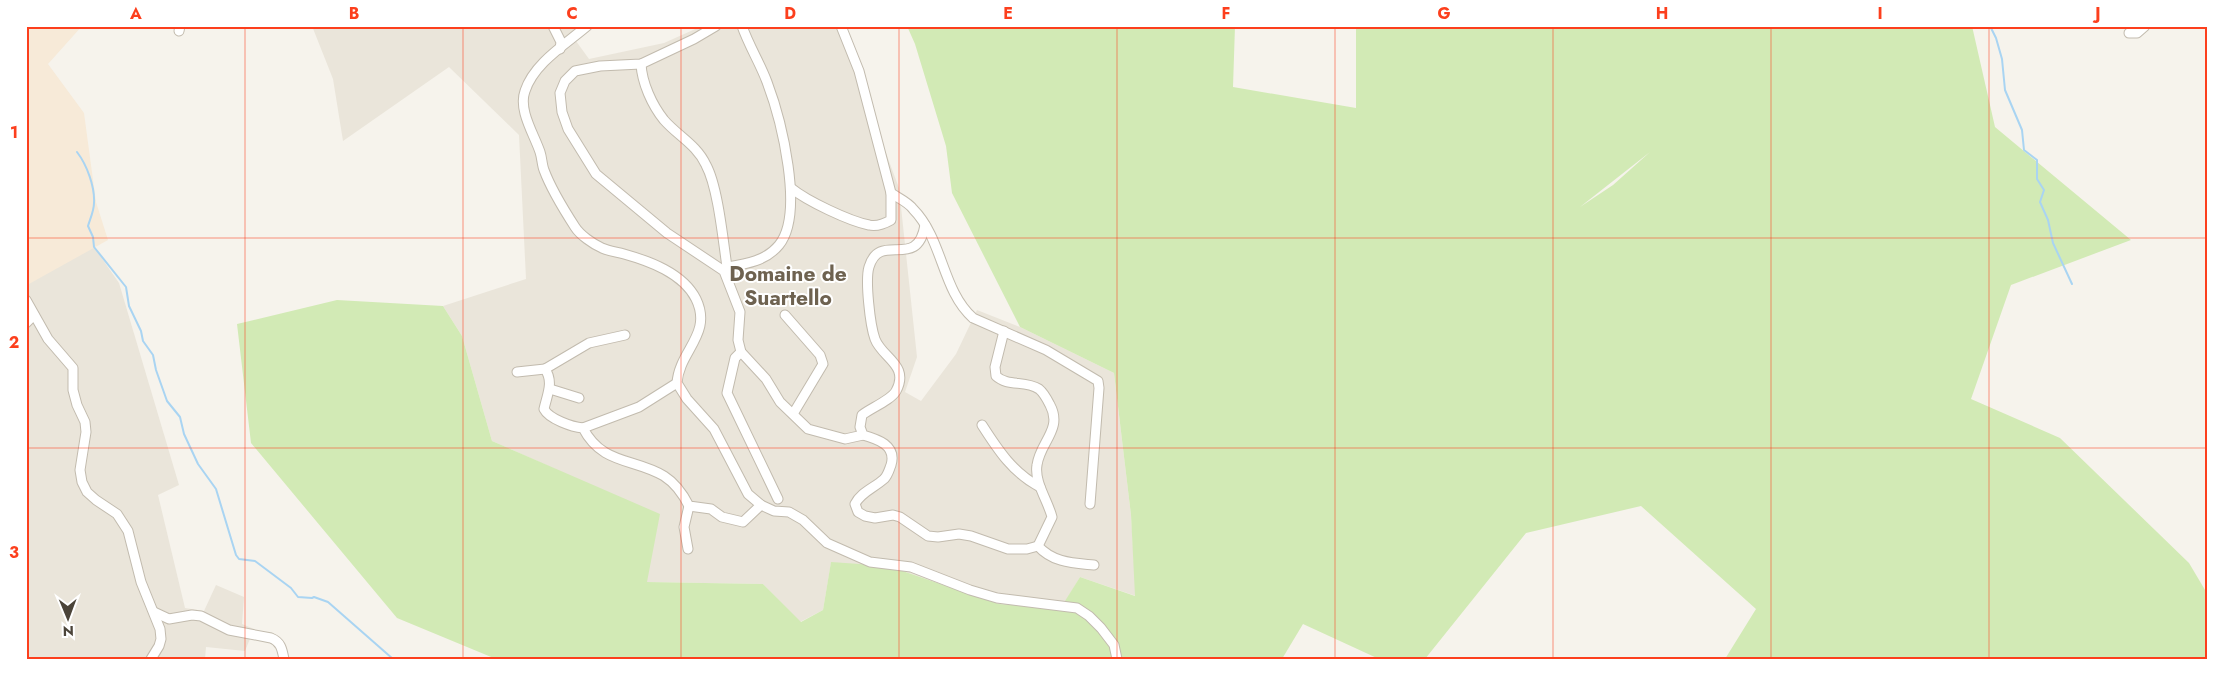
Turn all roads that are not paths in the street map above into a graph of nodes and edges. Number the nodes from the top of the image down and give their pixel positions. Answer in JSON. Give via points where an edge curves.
{"nodes":[{"id":1,"x":553,"y":26,"type":"edge"},
{"id":2,"x":587,"y":26,"type":"edge"},
{"id":3,"x":716,"y":26,"type":"edge"},
{"id":4,"x":742,"y":26,"type":"edge"},
{"id":5,"x":840,"y":26,"type":"edge"},
{"id":6,"x":2145,"y":26,"type":"edge"},
{"id":7,"x":2129,"y":33,"type":"dead end"},
{"id":8,"x":560,"y":49,"type":"junction"},
{"id":9,"x":642,"y":64,"type":"junction"},
{"id":10,"x":791,"y":188,"type":"junction"},
{"id":11,"x":891,"y":193,"type":"junction"},
{"id":12,"x":924,"y":225,"type":"junction"},
{"id":13,"x":725,"y":269,"type":"junction"},
{"id":14,"x":26,"y":300,"type":"edge"},
{"id":15,"x":34,"y":315,"type":"junction"},
{"id":16,"x":785,"y":315,"type":"dead end"},
{"id":17,"x":26,"y":323,"type":"edge"},
{"id":18,"x":1004,"y":331,"type":"junction"},
{"id":19,"x":625,"y":335,"type":"dead end"},
{"id":20,"x":741,"y":352,"type":"junction"},
{"id":21,"x":545,"y":369,"type":"junction"},
{"id":22,"x":517,"y":372,"type":"dead end"},
{"id":23,"x":676,"y":383,"type":"junction"},
{"id":24,"x":550,"y":389,"type":"junction"},
{"id":25,"x":579,"y":398,"type":"dead end"},
{"id":26,"x":793,"y":414,"type":"junction"},
{"id":27,"x":982,"y":425,"type":"dead end"},
{"id":28,"x":583,"y":428,"type":"junction"},
{"id":29,"x":863,"y":435,"type":"junction"},
{"id":30,"x":1040,"y":487,"type":"junction"},
{"id":31,"x":778,"y":499,"type":"dead end"},
{"id":32,"x":1090,"y":504,"type":"dead end"},
{"id":33,"x":761,"y":505,"type":"junction"},
{"id":34,"x":689,"y":506,"type":"junction"},
{"id":35,"x":1038,"y":546,"type":"junction"},
{"id":36,"x":688,"y":549,"type":"dead end"},
{"id":37,"x":1094,"y":565,"type":"dead end"},
{"id":38,"x":154,"y":612,"type":"junction"},
{"id":39,"x":151,"y":659,"type":"edge"},
{"id":40,"x":284,"y":659,"type":"edge"},
{"id":41,"x":1116,"y":659,"type":"edge"}],
"edges":[{"from":1,"to":8,"type":"street","via":[[561,42]]},
{"from":2,"to":8,"type":"street"},
{"from":3,"to":9,"type":"street"},
{"from":4,"to":10,"type":"street","via":[[768,82],[787,157]]},
{"from":5,"to":11,"type":"street","via":[[859,71]]},
{"from":6,"to":7,"type":"street","via":[[2137,33]]},
{"from":8,"to":23,"type":"street","via":[[531,77],[524,92],[523,106],[544,170],[576,228],[602,248],[647,261],[690,289],[700,312],[699,333],[679,368]]},
{"from":9,"to":13,"type":"street","via":[[642,77],[664,120],[698,152],[707,166],[716,198]]},
{"from":9,"to":13,"type":"street","via":[[575,70],[560,93],[568,129],[596,174],[666,233]]},
{"from":10,"to":11,"type":"street","via":[[812,203],[870,226],[883,225],[891,220]]},
{"from":10,"to":13,"type":"street","via":[[790,218],[778,247],[760,260]]},
{"from":11,"to":12,"type":"street","via":[[913,208]]},
{"from":12,"to":18,"type":"street","via":[[965,310],[973,318]]},
{"from":12,"to":29,"type":"street","via":[[921,242],[912,248],[882,250],[869,267],[871,327],[876,341],[896,363],[899,383],[895,393],[862,415],[860,427]]},
{"from":13,"to":20,"type":"street","via":[[740,312],[738,340]]},
{"from":14,"to":15,"type":"street"},
{"from":15,"to":17,"type":"street"},
{"from":15,"to":38,"type":"street","via":[[48,339],[73,368],[73,390],[86,432],[80,470],[82,482],[91,496],[124,522],[141,582]]},
{"from":16,"to":26,"type":"street","via":[[820,355],[823,364]]},
{"from":18,"to":30,"type":"street","via":[[995,367],[996,376],[1002,382],[1026,384],[1038,389],[1053,411],[1055,423],[1052,433],[1036,467]]},
{"from":18,"to":32,"type":"street","via":[[1046,350],[1098,381]]},
{"from":19,"to":21,"type":"street","via":[[589,343]]},
{"from":20,"to":26,"type":"street"},
{"from":20,"to":31,"type":"street","via":[[735,358],[727,393]]},
{"from":21,"to":22,"type":"street"},
{"from":21,"to":24,"type":"street","via":[[549,374]]},
{"from":23,"to":28,"type":"street","via":[[639,406]]},
{"from":23,"to":33,"type":"street","via":[[714,429],[748,494]]},
{"from":24,"to":25,"type":"street"},
{"from":24,"to":28,"type":"street","via":[[544,409],[546,414]]},
{"from":26,"to":29,"type":"street","via":[[808,430],[845,439]]},
{"from":27,"to":30,"type":"street","via":[[1005,460],[1026,480]]},
{"from":28,"to":34,"type":"street","via":[[608,454],[666,477]]},
{"from":29,"to":35,"type":"street","via":[[888,446],[892,462],[886,477],[858,498],[855,504],[858,512],[875,518],[900,517],[928,536],[959,534],[1008,549]]},
{"from":30,"to":35,"type":"street","via":[[1052,517]]},
{"from":33,"to":34,"type":"street","via":[[743,522],[733,521],[710,509]]},
{"from":33,"to":41,"type":"street","via":[[774,511],[789,512],[803,520],[823,540],[870,562],[911,568],[997,598],[1077,608],[1101,628],[1114,645]]},
{"from":34,"to":36,"type":"street","via":[[684,527]]},
{"from":35,"to":37,"type":"street","via":[[1046,554],[1062,561]]},
{"from":38,"to":39,"type":"street","via":[[161,640]]},
{"from":38,"to":40,"type":"street","via":[[169,619],[201,616],[230,630],[277,640]]}]}
